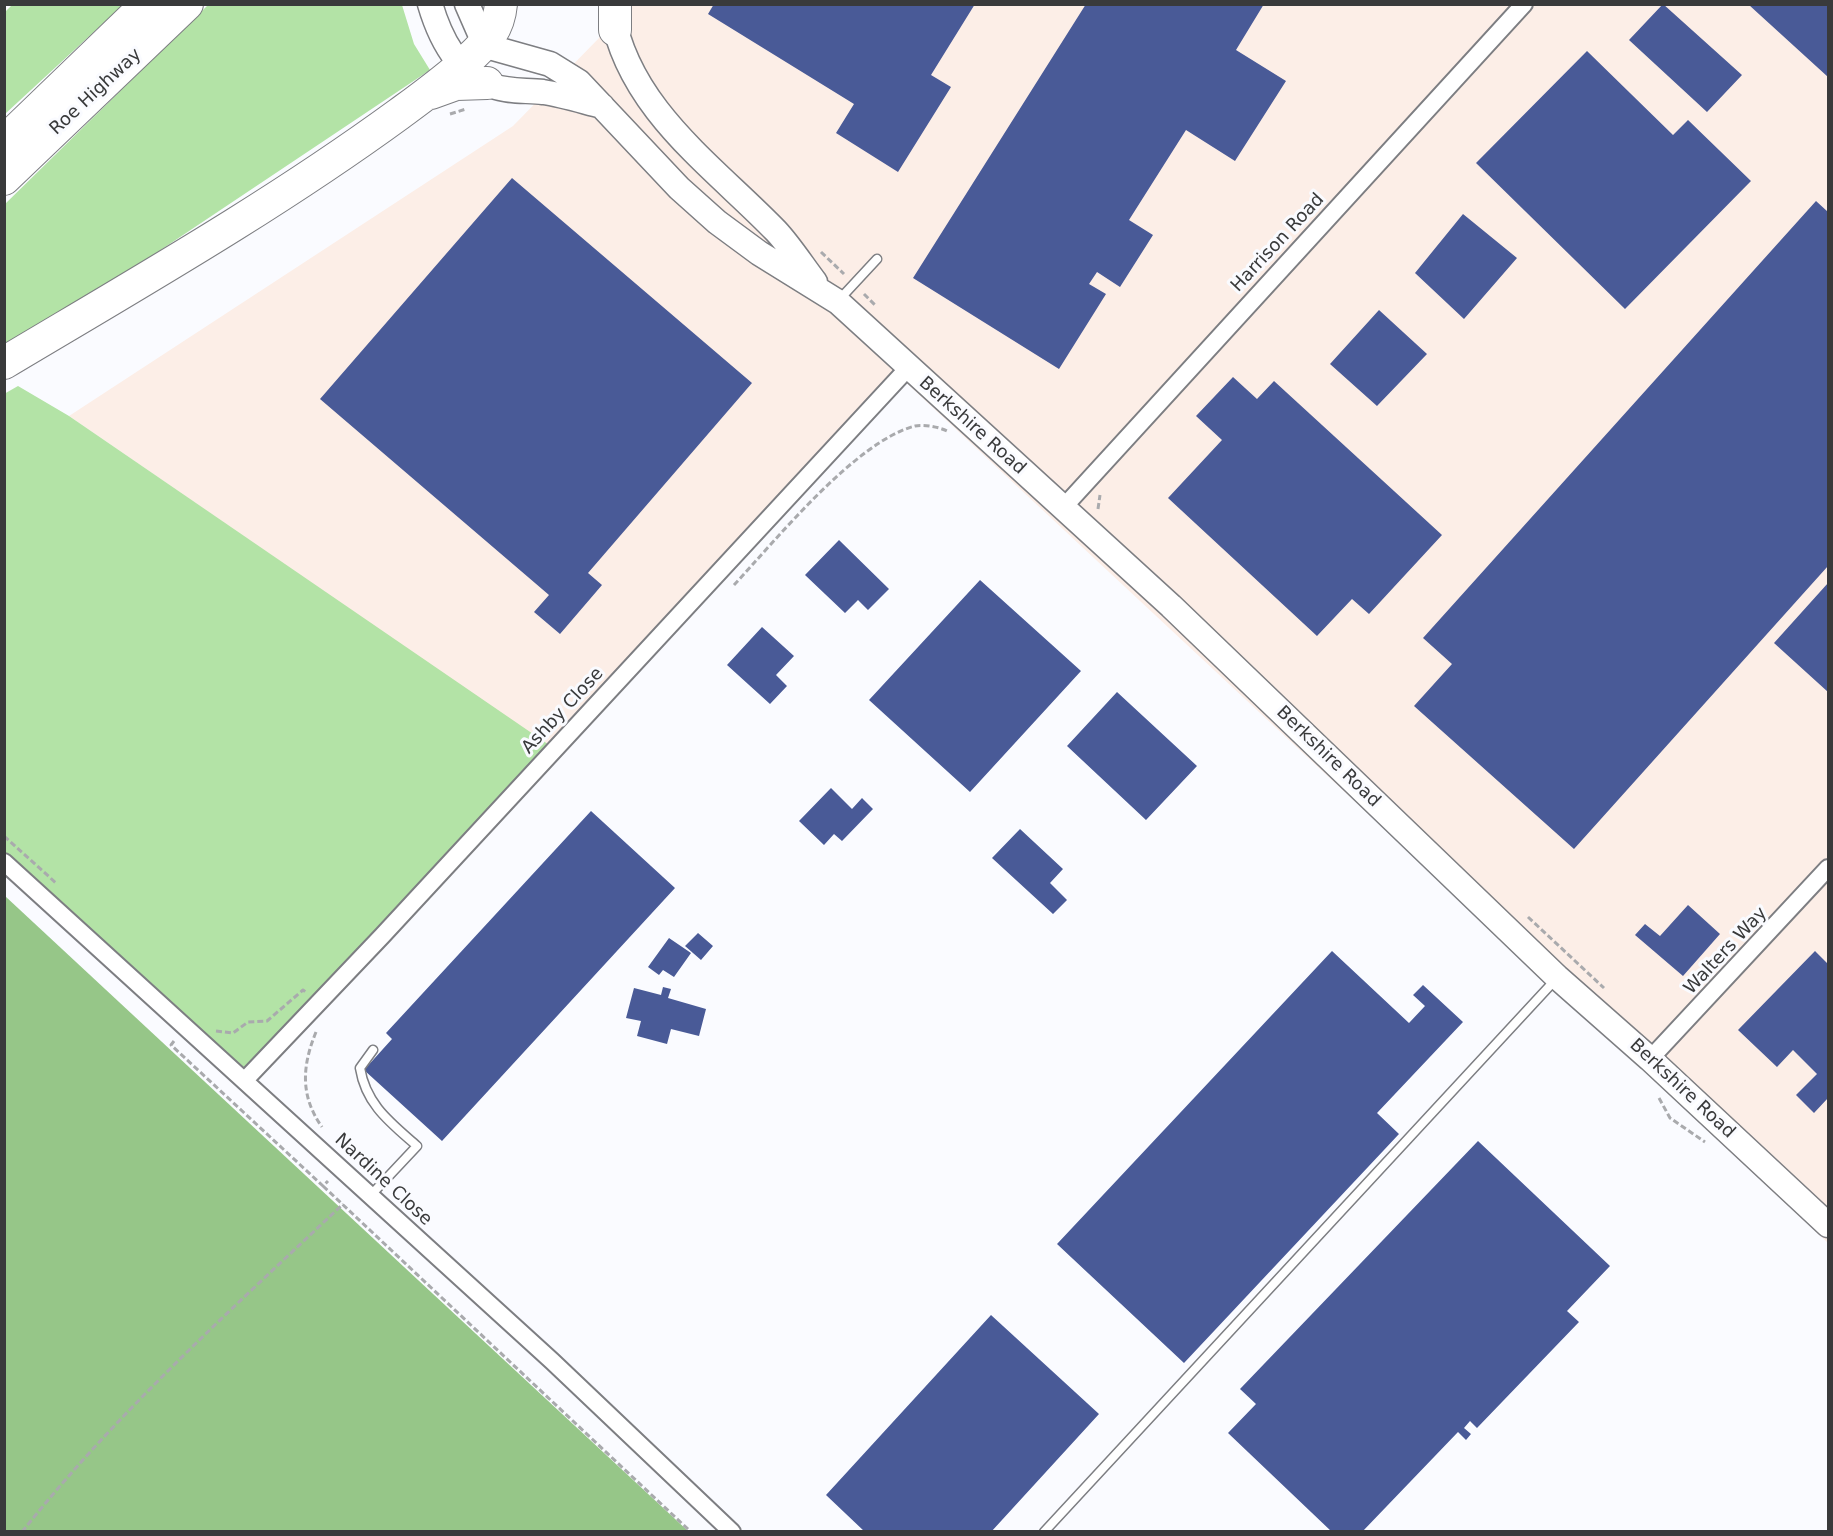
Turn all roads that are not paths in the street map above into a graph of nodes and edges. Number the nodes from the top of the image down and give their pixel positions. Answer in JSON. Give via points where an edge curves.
{"nodes":[{"id":1,"x":147,"y":4,"type":"edge"},
{"id":2,"x":187,"y":4,"type":"edge"},
{"id":3,"x":430,"y":4,"type":"edge"},
{"id":4,"x":467,"y":4,"type":"edge"},
{"id":5,"x":501,"y":4,"type":"edge"},
{"id":6,"x":1524,"y":4,"type":"edge"},
{"id":7,"x":614,"y":13,"type":"edge"},
{"id":8,"x":486,"y":41,"type":"junction"},
{"id":9,"x":461,"y":64,"type":"junction"},
{"id":10,"x":487,"y":83,"type":"junction"},
{"id":11,"x":422,"y":97,"type":"junction"},
{"id":12,"x":602,"y":105,"type":"junction"},
{"id":13,"x":4,"y":142,"type":"edge"},
{"id":14,"x":4,"y":179,"type":"edge"},
{"id":15,"x":877,"y":259,"type":"dead end"},
{"id":16,"x":831,"y":297,"type":"junction"},
{"id":17,"x":4,"y":363,"type":"edge"},
{"id":18,"x":908,"y":368,"type":"junction"},
{"id":19,"x":1062,"y":509,"type":"junction"},
{"id":20,"x":4,"y":862,"type":"edge"},
{"id":21,"x":1828,"y":868,"type":"edge"},
{"id":22,"x":1557,"y":977,"type":"junction"},
{"id":23,"x":373,"y":1050,"type":"dead end"},
{"id":24,"x":1650,"y":1059,"type":"junction"},
{"id":25,"x":245,"y":1080,"type":"junction"},
{"id":26,"x":370,"y":1196,"type":"junction"},
{"id":27,"x":1828,"y":1226,"type":"edge"},
{"id":28,"x":732,"y":1532,"type":"edge"},
{"id":29,"x":1044,"y":1532,"type":"edge"}],
"edges":[{"from":1,"to":13,"type":"highway","name":"Roe Highway"},
{"from":2,"to":14,"type":"highway","name":"Roe Highway"},
{"from":3,"to":9,"type":"main road","via":[[441,37]]},
{"from":4,"to":8,"type":"main road"},
{"from":5,"to":8,"type":"highway","via":[[500,15]]},
{"from":6,"to":19,"type":"street","name":"Harrison Road"},
{"from":7,"to":16,"type":"main road","name":"Berkshire Road","via":[[628,66],[661,117],[778,233]]},
{"from":8,"to":9,"type":"highway"},
{"from":8,"to":12,"type":"main road","name":"Berkshire Road","via":[[500,51],[539,59],[563,70]]},
{"from":9,"to":10,"type":"main road"},
{"from":9,"to":11,"type":"highway"},
{"from":10,"to":11,"type":"highway","via":[[456,84]]},
{"from":10,"to":12,"type":"main road"},
{"from":11,"to":17,"type":"highway","via":[[282,195]]},
{"from":12,"to":16,"type":"main road","name":"Berkshire Road","via":[[679,188],[717,222]]},
{"from":15,"to":16,"type":"lane"},
{"from":16,"to":18,"type":"main road","name":"Berkshire Road"},
{"from":18,"to":19,"type":"main road","name":"Berkshire Road"},
{"from":18,"to":25,"type":"street","name":"Ashby Close"},
{"from":19,"to":22,"type":"main road","name":"Berkshire Road","via":[[1171,606]]},
{"from":20,"to":25,"type":"street","name":"Nardine Close"},
{"from":21,"to":24,"type":"street","name":"Walters Way"},
{"from":22,"to":24,"type":"main road","name":"Berkshire Road"},
{"from":22,"to":29,"type":"lane"},
{"from":23,"to":26,"type":"lane","via":[[360,1068],[363,1084],[376,1109],[417,1146]]},
{"from":24,"to":27,"type":"main road","name":"Berkshire Road"},
{"from":25,"to":26,"type":"street","name":"Nardine Close"},
{"from":26,"to":28,"type":"street","name":"Nardine Close"}]}
